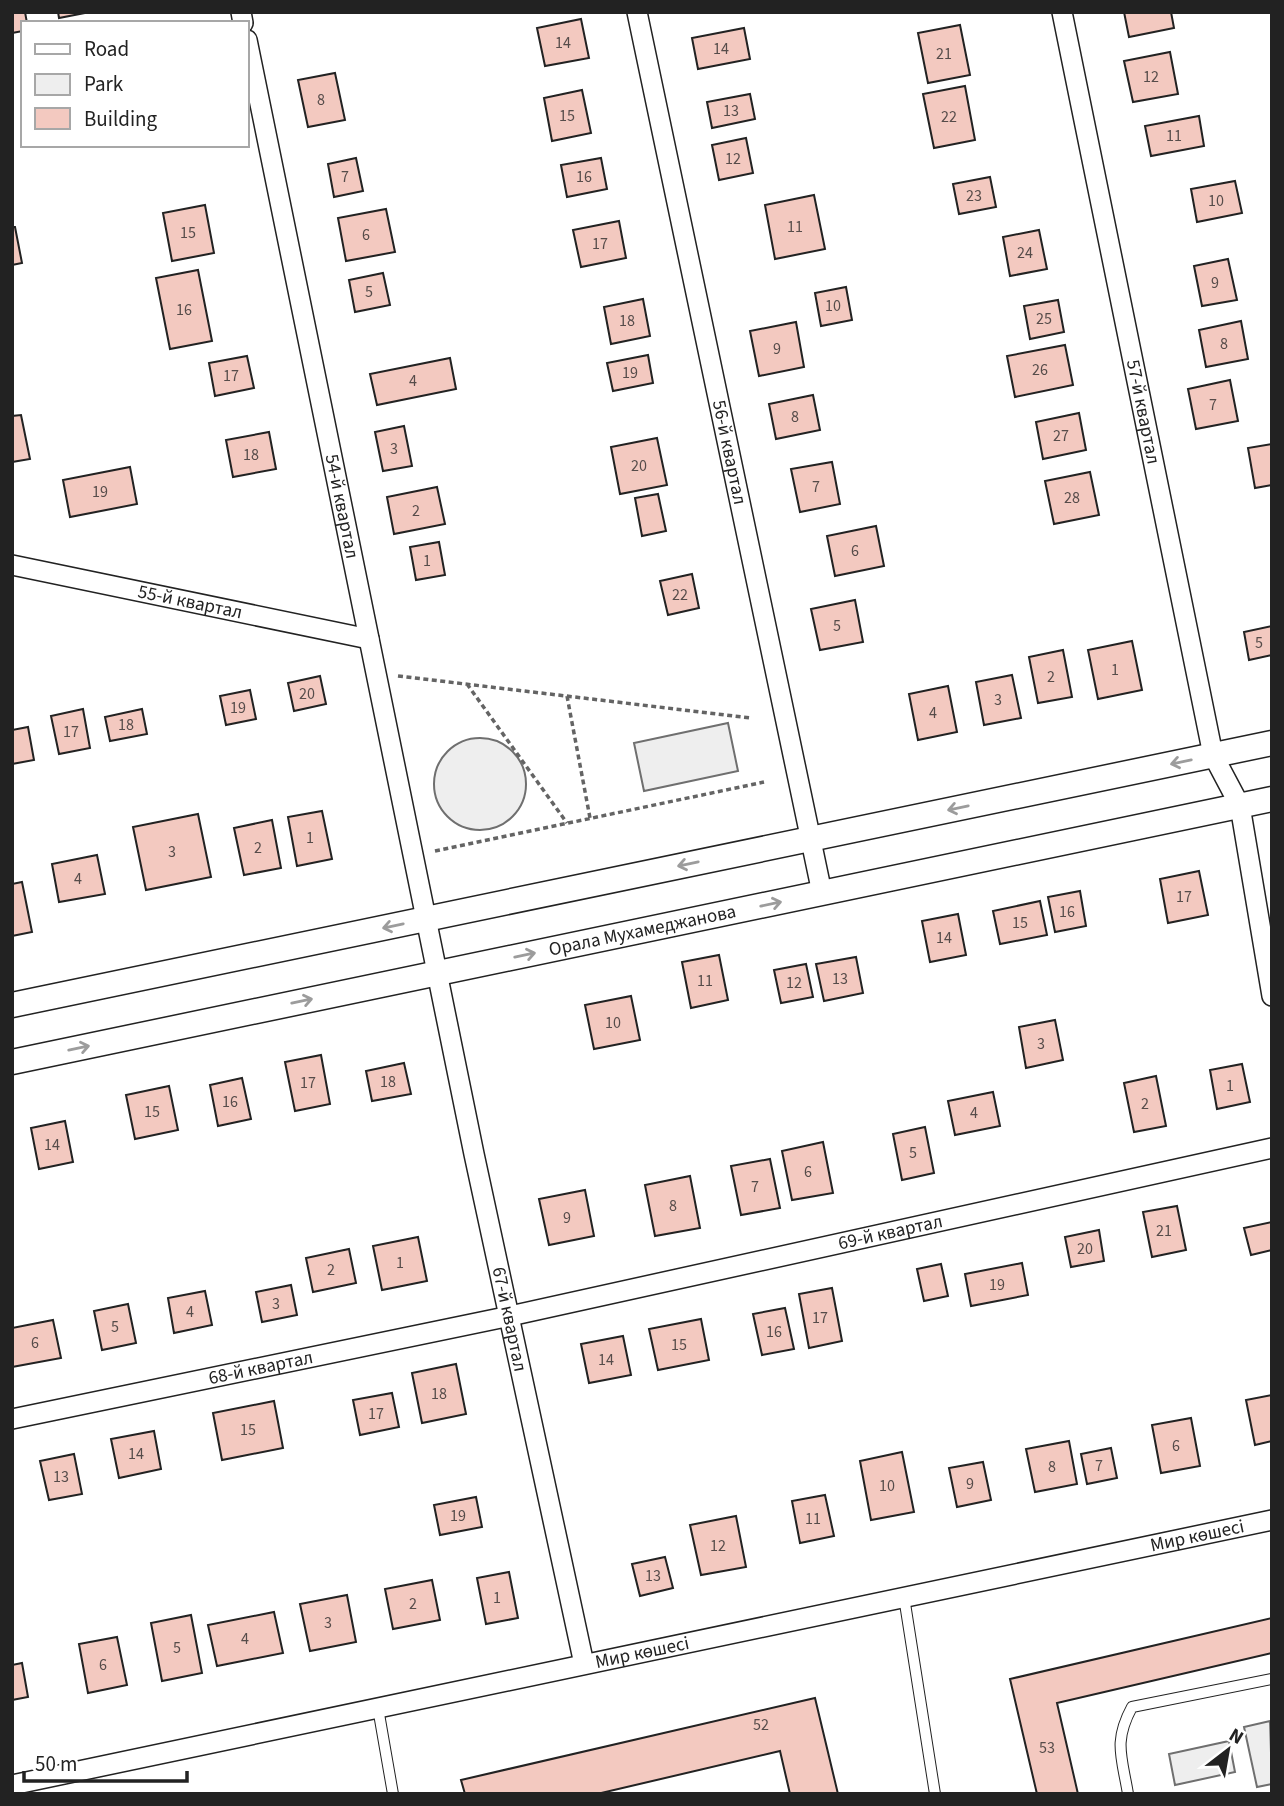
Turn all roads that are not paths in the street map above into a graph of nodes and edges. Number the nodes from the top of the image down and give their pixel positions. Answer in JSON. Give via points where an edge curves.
{"nodes":[{"id":1,"x":637,"y":12,"type":"edge"},
{"id":2,"x":1062,"y":12,"type":"edge"},
{"id":3,"x":248,"y":45,"type":"edge"},
{"id":4,"x":12,"y":565,"type":"edge"},
{"id":5,"x":369,"y":639,"type":"junction"},
{"id":6,"x":1272,"y":743,"type":"edge"},
{"id":7,"x":1213,"y":755,"type":"junction"},
{"id":8,"x":1272,"y":799,"type":"edge"},
{"id":9,"x":1240,"y":806,"type":"junction"},
{"id":10,"x":811,"y":839,"type":"junction"},
{"id":11,"x":822,"y":893,"type":"junction"},
{"id":12,"x":426,"y":919,"type":"junction"},
{"id":13,"x":438,"y":973,"type":"junction"},
{"id":14,"x":1272,"y":996,"type":"edge"},
{"id":15,"x":12,"y":1005,"type":"edge"},
{"id":16,"x":12,"y":1062,"type":"edge"},
{"id":17,"x":1272,"y":1148,"type":"edge"},
{"id":18,"x":510,"y":1316,"type":"junction"},
{"id":19,"x":12,"y":1419,"type":"edge"},
{"id":20,"x":1272,"y":1520,"type":"edge"},
{"id":21,"x":904,"y":1597,"type":"junction"},
{"id":22,"x":584,"y":1664,"type":"junction"},
{"id":23,"x":1272,"y":1679,"type":"edge"},
{"id":24,"x":378,"y":1708,"type":"junction"},
{"id":25,"x":12,"y":1785,"type":"edge"},
{"id":26,"x":393,"y":1794,"type":"edge"},
{"id":27,"x":934,"y":1794,"type":"edge"},
{"id":28,"x":1128,"y":1794,"type":"edge"}],
"edges":[{"from":1,"to":10,"type":"street","name":"56-й квартал"},
{"from":2,"to":7,"type":"street","name":"57-й квартал"},
{"from":3,"to":5,"type":"street","name":"54-й квартал"},
{"from":4,"to":5,"type":"street","name":"55-й квартал"},
{"from":5,"to":12,"type":"street","name":"54-й квартал"},
{"from":6,"to":7,"type":"street"},
{"from":7,"to":9,"type":"street","name":"57-й квартал"},
{"from":7,"to":10,"type":"street","one_way":true},
{"from":8,"to":9,"type":"street","name":"Орала Мухамеджанова"},
{"from":9,"to":11,"type":"street","name":"Орала Мухамеджанова"},
{"from":9,"to":14,"type":"street"},
{"from":10,"to":11,"type":"street","name":"56-й квартал"},
{"from":10,"to":12,"type":"street","one_way":true},
{"from":13,"to":11,"type":"street","name":"Орала Мухамеджанова","one_way":true},
{"from":12,"to":13,"type":"street","name":"54-й квартал"},
{"from":12,"to":15,"type":"street","one_way":true},
{"from":16,"to":13,"type":"street","name":"Орала Мухамеджанова","one_way":true},
{"from":13,"to":18,"type":"street","name":"67-й квартал"},
{"from":17,"to":18,"type":"street","name":"69-й квартал"},
{"from":18,"to":19,"type":"street","name":"68-й квартал"},
{"from":18,"to":22,"type":"street","name":"67-й квартал"},
{"from":20,"to":21,"type":"street","name":"Мир көшесі"},
{"from":21,"to":22,"type":"street","name":"Мир көшесі"},
{"from":21,"to":27,"type":"lane"},
{"from":22,"to":24,"type":"street","name":"Мир көшесі"},
{"from":23,"to":28,"type":"lane","via":[[1132,1707],[1119,1744]]},
{"from":24,"to":25,"type":"street","name":"Мир көшесі"},
{"from":24,"to":26,"type":"lane"}]}
